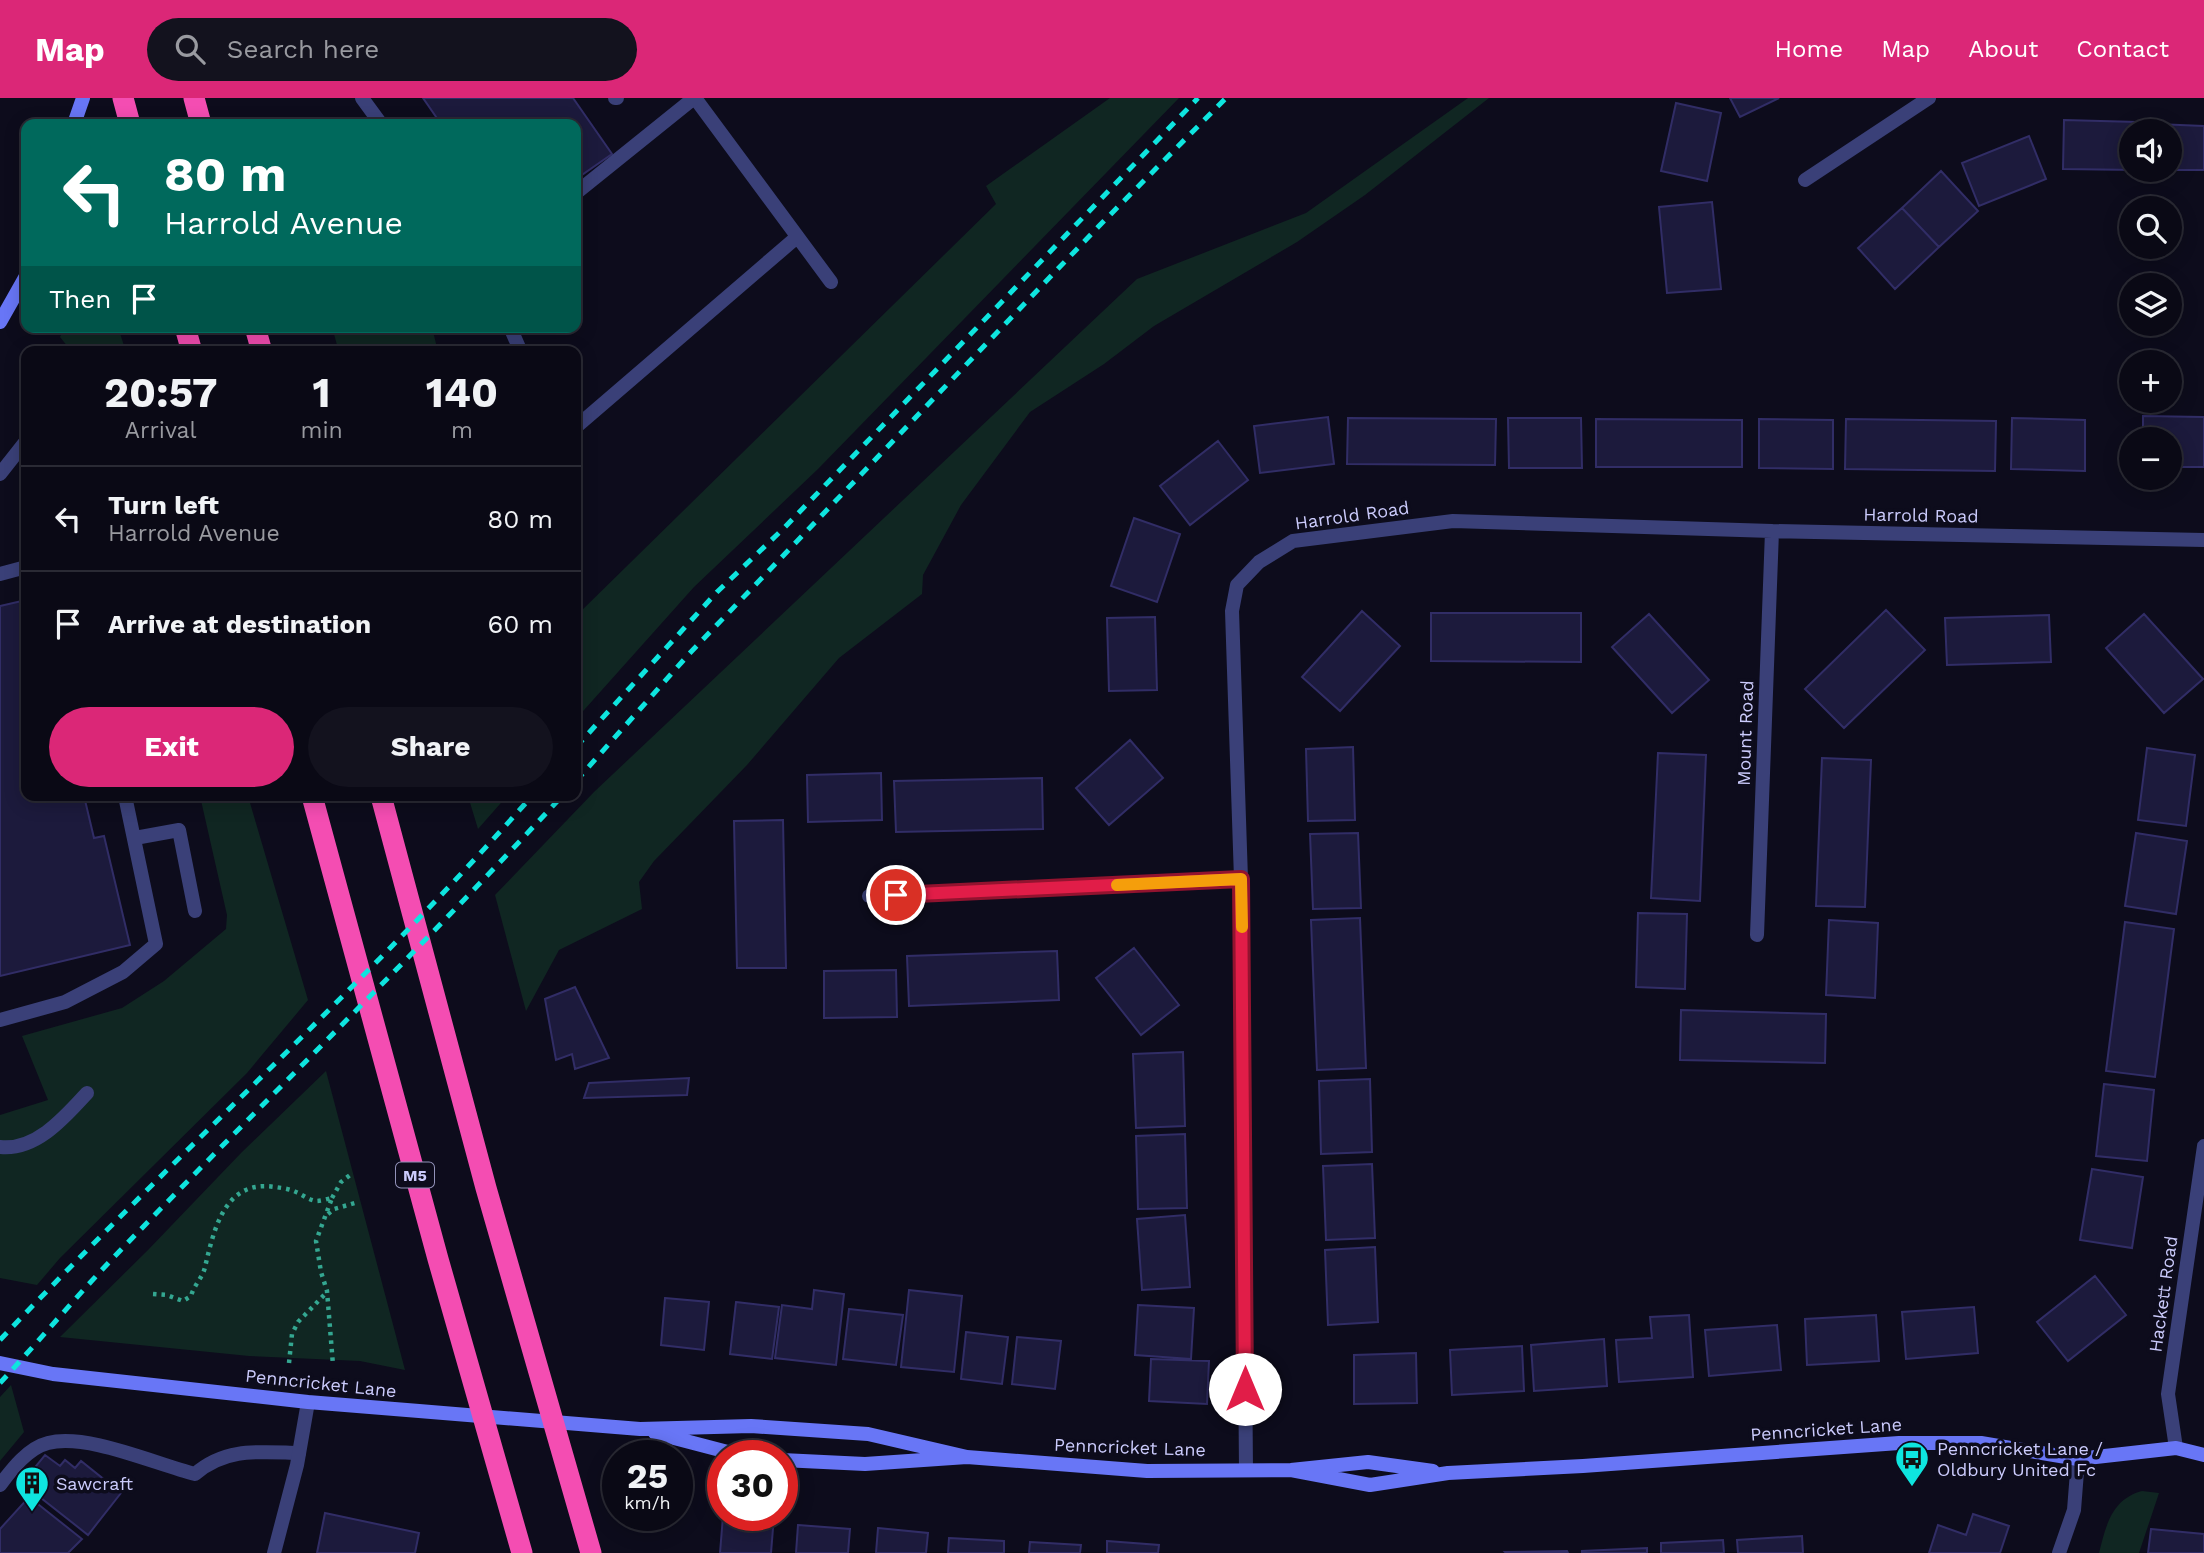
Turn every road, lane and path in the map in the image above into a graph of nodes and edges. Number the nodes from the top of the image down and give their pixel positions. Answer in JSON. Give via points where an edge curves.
{"nodes":[{"id":1,"x":83,"y":98,"type":"edge"},
{"id":2,"x":123,"y":98,"type":"edge"},
{"id":3,"x":194,"y":98,"type":"edge"},
{"id":4,"x":362,"y":98,"type":"edge"},
{"id":5,"x":695,"y":98,"type":"edge"},
{"id":6,"x":1929,"y":98,"type":"edge"},
{"id":7,"x":76,"y":119,"type":"edge"},
{"id":8,"x":129,"y":119,"type":"edge"},
{"id":9,"x":200,"y":119,"type":"edge"},
{"id":10,"x":377,"y":119,"type":"edge"},
{"id":11,"x":1804,"y":180,"type":"dead end"},
{"id":12,"x":581,"y":189,"type":"edge"},
{"id":13,"x":797,"y":237,"type":"junction"},
{"id":14,"x":831,"y":282,"type":"dead end"},
{"id":15,"x":21,"y":285,"type":"edge"},
{"id":16,"x":0,"y":322,"type":"edge"},
{"id":17,"x":581,"y":423,"type":"edge"},
{"id":18,"x":21,"y":447,"type":"edge"},
{"id":19,"x":0,"y":474,"type":"edge"},
{"id":20,"x":1772,"y":531,"type":"junction"},
{"id":21,"x":2204,"y":540,"type":"edge"},
{"id":22,"x":21,"y":568,"type":"edge"},
{"id":23,"x":0,"y":574,"type":"edge"},
{"id":24,"x":126,"y":801,"type":"edge"},
{"id":25,"x":313,"y":801,"type":"edge"},
{"id":26,"x":382,"y":801,"type":"edge"},
{"id":27,"x":135,"y":838,"type":"junction"},
{"id":28,"x":1241,"y":879,"type":"junction"},
{"id":29,"x":870,"y":896,"type":"dead end"},
{"id":30,"x":195,"y":911,"type":"dead end"},
{"id":31,"x":1757,"y":935,"type":"dead end"},
{"id":32,"x":0,"y":1020,"type":"edge"},
{"id":33,"x":87,"y":1093,"type":"dead end"},
{"id":34,"x":0,"y":1146,"type":"edge"},
{"id":35,"x":2204,"y":1146,"type":"edge"},
{"id":36,"x":350,"y":1175,"type":"dead end"},
{"id":37,"x":332,"y":1198,"type":"junction"},
{"id":38,"x":355,"y":1203,"type":"dead end"},
{"id":39,"x":327,"y":1215,"type":"junction"},
{"id":40,"x":327,"y":1291,"type":"junction"},
{"id":41,"x":153,"y":1294,"type":"dead end"},
{"id":42,"x":0,"y":1363,"type":"edge"},
{"id":43,"x":289,"y":1363,"type":"dead end"},
{"id":44,"x":333,"y":1365,"type":"dead end"},
{"id":45,"x":308,"y":1402,"type":"junction"},
{"id":46,"x":640,"y":1429,"type":"junction"},
{"id":47,"x":707,"y":1447,"type":"edge"},
{"id":48,"x":2176,"y":1448,"type":"junction"},
{"id":49,"x":299,"y":1453,"type":"junction"},
{"id":50,"x":2204,"y":1455,"type":"edge"},
{"id":51,"x":967,"y":1458,"type":"junction"},
{"id":52,"x":2078,"y":1459,"type":"junction"},
{"id":53,"x":798,"y":1461,"type":"edge"},
{"id":54,"x":1246,"y":1470,"type":"junction"},
{"id":55,"x":1291,"y":1470,"type":"junction"},
{"id":56,"x":1448,"y":1473,"type":"junction"},
{"id":57,"x":0,"y":1485,"type":"edge"},
{"id":58,"x":274,"y":1553,"type":"edge"},
{"id":59,"x":522,"y":1553,"type":"edge"},
{"id":60,"x":591,"y":1553,"type":"edge"},
{"id":61,"x":2059,"y":1553,"type":"edge"}],
"edges":[{"from":1,"to":7,"type":"street"},
{"from":2,"to":8,"type":"highway"},
{"from":3,"to":9,"type":"highway"},
{"from":4,"to":10,"type":"street"},
{"from":5,"to":12,"type":"street"},
{"from":5,"to":13,"type":"street"},
{"from":6,"to":11,"type":"street"},
{"from":13,"to":14,"type":"street"},
{"from":13,"to":17,"type":"street"},
{"from":15,"to":16,"type":"street"},
{"from":18,"to":19,"type":"street"},
{"from":20,"to":21,"type":"street","name":"Harrold Road"},
{"from":20,"to":28,"type":"street","name":"Harrold Road","via":[[1454,521],[1293,541],[1259,562],[1237,585],[1232,611]]},
{"from":20,"to":31,"type":"street","name":"Mount Road"},
{"from":22,"to":23,"type":"street"},
{"from":24,"to":27,"type":"street"},
{"from":25,"to":59,"type":"highway","number":"M5"},
{"from":26,"to":60,"type":"highway","via":[[486,1188]]},
{"from":27,"to":30,"type":"street","via":[[179,830]]},
{"from":27,"to":32,"type":"street","via":[[156,944],[123,972],[65,1002]]},
{"from":28,"to":29,"type":"street"},
{"from":28,"to":54,"type":"street","name":"Harrold Road"},
{"from":33,"to":34,"type":"street","via":[[41,1137],[10,1148]]},
{"from":35,"to":48,"type":"street","name":"Hackett Road","via":[[2168,1394]]},
{"from":36,"to":37,"type":"path"},
{"from":37,"to":39,"type":"path"},
{"from":37,"to":41,"type":"path","via":[[317,1201],[269,1186],[243,1194],[219,1215],[205,1269],[191,1296],[183,1301]]},
{"from":38,"to":39,"type":"path"},
{"from":39,"to":40,"type":"path","via":[[316,1241]]},
{"from":40,"to":43,"type":"path","via":[[298,1322]]},
{"from":40,"to":44,"type":"path"},
{"from":42,"to":45,"type":"street","name":"Penncricket Lane","via":[[53,1374]]},
{"from":45,"to":46,"type":"street","name":"Penncricket Lane"},
{"from":45,"to":49,"type":"street"},
{"from":46,"to":47,"type":"street","name":"Penncricket Lane"},
{"from":46,"to":51,"type":"street","name":"Penncricket Lane","via":[[751,1426],[868,1434]]},
{"from":48,"to":50,"type":"street","name":"Penncricket Lane"},
{"from":48,"to":52,"type":"street","name":"Penncricket Lane"},
{"from":49,"to":57,"type":"street","via":[[227,1455],[195,1474],[102,1447],[71,1441],[47,1443],[32,1450]]},
{"from":49,"to":58,"type":"street"},
{"from":51,"to":53,"type":"street","name":"Penncricket Lane","via":[[864,1464]]},
{"from":51,"to":54,"type":"street","name":"Penncricket Lane","via":[[1147,1471]]},
{"from":52,"to":56,"type":"street","name":"Penncricket Lane","via":[[1981,1443],[1899,1443]]},
{"from":52,"to":61,"type":"street","via":[[2074,1510]]},
{"from":54,"to":55,"type":"street","name":"Penncricket Lane"},
{"from":55,"to":56,"type":"street","name":"Penncricket Lane","via":[[1368,1462]]},
{"from":55,"to":56,"type":"street","name":"Penncricket Lane","via":[[1370,1485]]}]}
